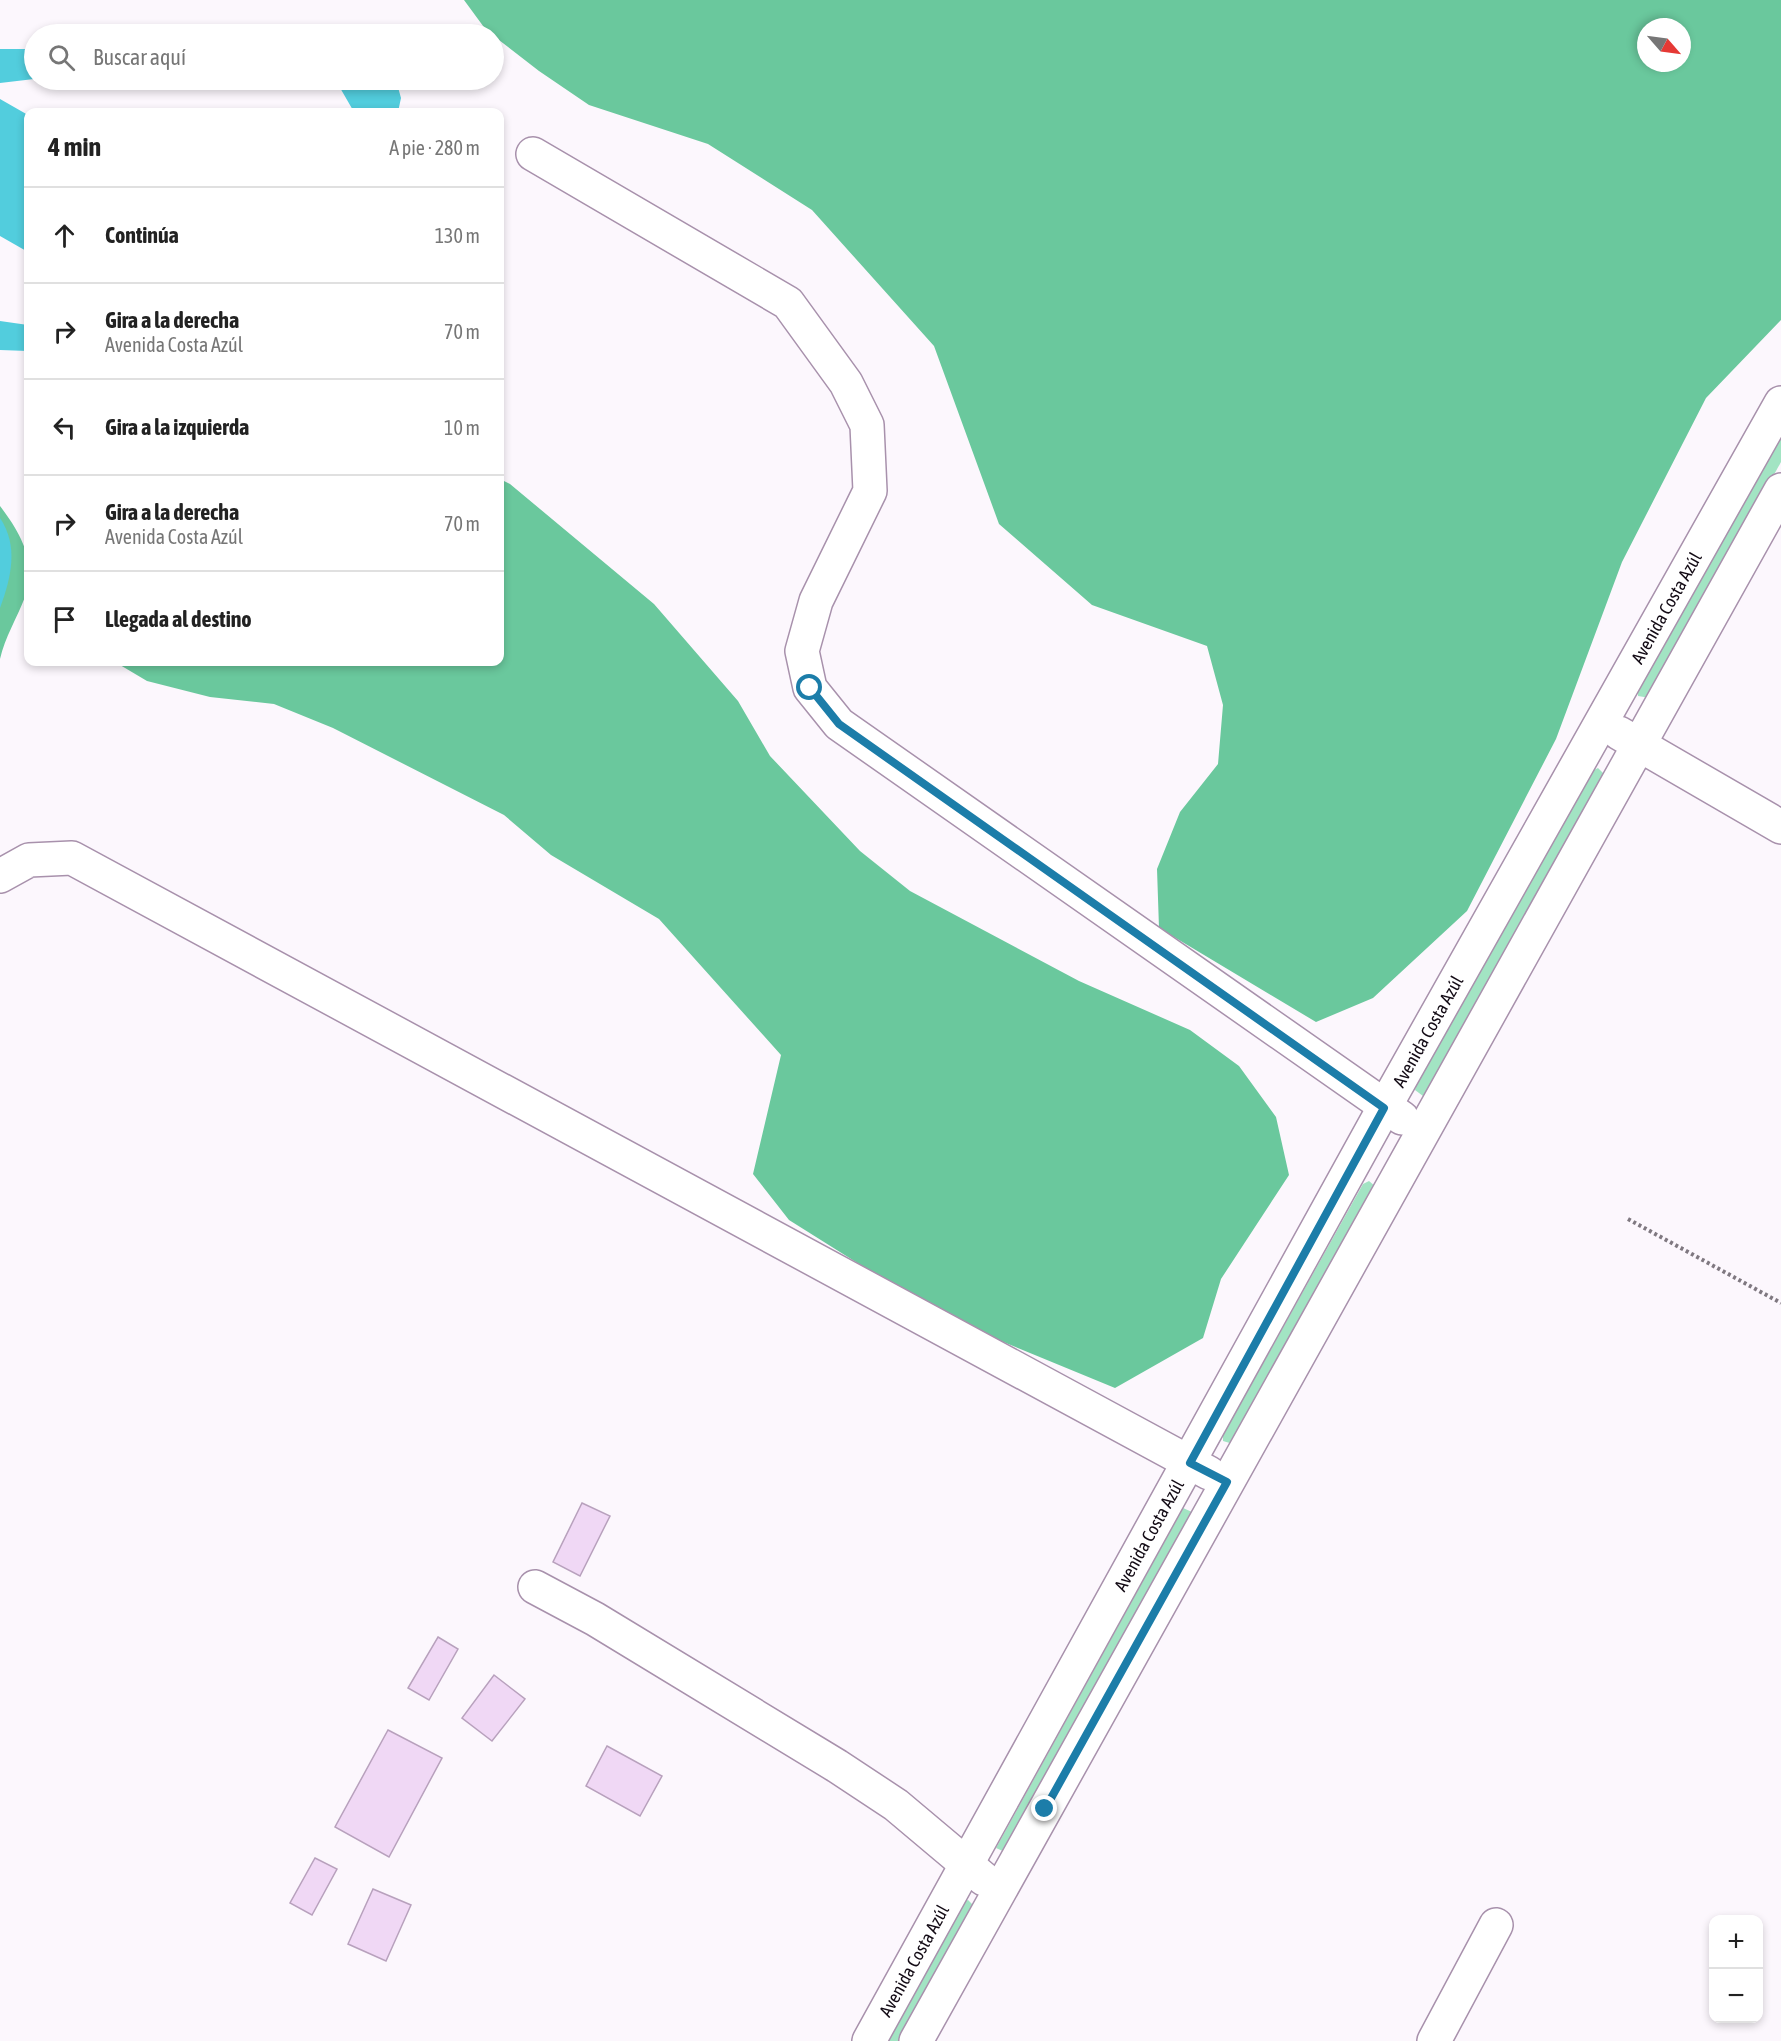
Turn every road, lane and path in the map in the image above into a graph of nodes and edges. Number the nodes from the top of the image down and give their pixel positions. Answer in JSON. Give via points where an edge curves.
{"nodes":[{"id":1,"x":533,"y":154,"type":"dead end"},
{"id":2,"x":1781,"y":403,"type":"edge"},
{"id":3,"x":1781,"y":490,"type":"edge"},
{"id":4,"x":1602,"y":723,"type":"junction"},
{"id":5,"x":1639,"y":745,"type":"junction"},
{"id":6,"x":1781,"y":827,"type":"edge"},
{"id":7,"x":0,"y":876,"type":"edge"},
{"id":8,"x":1384,"y":1108,"type":"junction"},
{"id":9,"x":1425,"y":1132,"type":"junction"},
{"id":10,"x":1629,"y":1219,"type":"dead end"},
{"id":11,"x":1781,"y":1303,"type":"edge"},
{"id":12,"x":1190,"y":1463,"type":"junction"},
{"id":13,"x":1227,"y":1482,"type":"junction"},
{"id":14,"x":535,"y":1587,"type":"dead end"},
{"id":15,"x":967,"y":1865,"type":"junction"},
{"id":16,"x":1000,"y":1891,"type":"junction"},
{"id":17,"x":1496,"y":1925,"type":"dead end"},
{"id":18,"x":869,"y":2041,"type":"edge"},
{"id":19,"x":916,"y":2041,"type":"edge"},
{"id":20,"x":1434,"y":2041,"type":"edge"}],
"edges":[{"from":1,"to":8,"type":"street","via":[[788,303],[846,383],[867,425],[870,491],[816,601],[802,651],[810,688],[839,724]]},
{"from":2,"to":4,"type":"street","name":"Avenida Costa Azúl"},
{"from":3,"to":5,"type":"street"},
{"from":4,"to":5,"type":"street"},
{"from":4,"to":8,"type":"street","name":"Avenida Costa Azúl"},
{"from":5,"to":6,"type":"street"},
{"from":5,"to":9,"type":"street"},
{"from":7,"to":12,"type":"street","via":[[29,860],[72,858]]},
{"from":8,"to":9,"type":"street"},
{"from":8,"to":12,"type":"street","name":"Avenida Costa Azúl"},
{"from":9,"to":13,"type":"street"},
{"from":10,"to":11,"type":"path"},
{"from":12,"to":13,"type":"street"},
{"from":12,"to":15,"type":"street","name":"Avenida Costa Azúl"},
{"from":13,"to":16,"type":"street"},
{"from":14,"to":15,"type":"street","via":[[827,1759],[896,1805]]},
{"from":15,"to":16,"type":"street"},
{"from":15,"to":18,"type":"street","name":"Avenida Costa Azúl"},
{"from":16,"to":19,"type":"street"},
{"from":17,"to":20,"type":"street"}]}
